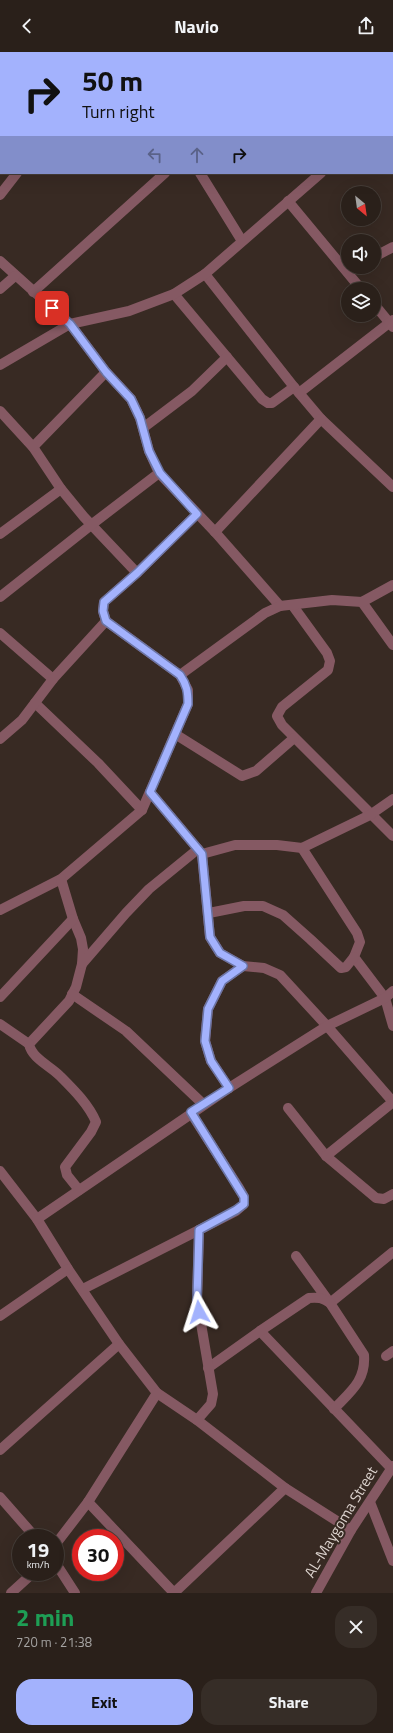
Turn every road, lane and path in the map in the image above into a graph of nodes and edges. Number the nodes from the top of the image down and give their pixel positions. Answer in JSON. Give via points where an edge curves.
{"nodes":[{"id":1,"x":16,"y":174,"type":"edge"},
{"id":2,"x":164,"y":174,"type":"edge"},
{"id":3,"x":201,"y":174,"type":"edge"},
{"id":4,"x":320,"y":174,"type":"edge"},
{"id":5,"x":3,"y":183,"type":"edge"},
{"id":6,"x":0,"y":195,"type":"edge"},
{"id":7,"x":288,"y":201,"type":"junction"},
{"id":8,"x":242,"y":241,"type":"junction"},
{"id":9,"x":393,"y":247,"type":"edge"},
{"id":10,"x":381,"y":253,"type":"edge"},
{"id":11,"x":341,"y":259,"type":"edge"},
{"id":12,"x":0,"y":261,"type":"edge"},
{"id":13,"x":205,"y":274,"type":"junction"},
{"id":14,"x":15,"y":276,"type":"junction"},
{"id":15,"x":0,"y":289,"type":"edge"},
{"id":16,"x":33,"y":292,"type":"junction"},
{"id":17,"x":174,"y":294,"type":"junction"},
{"id":18,"x":381,"y":311,"type":"edge"},
{"id":19,"x":392,"y":323,"type":"edge"},
{"id":20,"x":70,"y":324,"type":"junction"},
{"id":21,"x":227,"y":357,"type":"junction"},
{"id":22,"x":0,"y":365,"type":"edge"},
{"id":23,"x":106,"y":372,"type":"junction"},
{"id":24,"x":296,"y":390,"type":"junction"},
{"id":25,"x":0,"y":411,"type":"edge"},
{"id":26,"x":321,"y":419,"type":"junction"},
{"id":27,"x":143,"y":428,"type":"junction"},
{"id":28,"x":33,"y":447,"type":"junction"},
{"id":29,"x":160,"y":473,"type":"junction"},
{"id":30,"x":393,"y":487,"type":"edge"},
{"id":31,"x":61,"y":489,"type":"junction"},
{"id":32,"x":197,"y":514,"type":"junction"},
{"id":33,"x":91,"y":525,"type":"junction"},
{"id":34,"x":215,"y":532,"type":"junction"},
{"id":35,"x":0,"y":534,"type":"edge"},
{"id":36,"x":137,"y":573,"type":"junction"},
{"id":37,"x":393,"y":585,"type":"edge"},
{"id":38,"x":0,"y":597,"type":"edge"},
{"id":39,"x":362,"y":602,"type":"junction"},
{"id":40,"x":280,"y":606,"type":"junction"},
{"id":41,"x":293,"y":606,"type":"junction"},
{"id":42,"x":106,"y":621,"type":"junction"},
{"id":43,"x":0,"y":633,"type":"edge"},
{"id":44,"x":393,"y":645,"type":"edge"},
{"id":45,"x":180,"y":675,"type":"junction"},
{"id":46,"x":53,"y":679,"type":"junction"},
{"id":47,"x":35,"y":703,"type":"junction"},
{"id":48,"x":175,"y":734,"type":"junction"},
{"id":49,"x":294,"y":738,"type":"junction"},
{"id":50,"x":0,"y":739,"type":"edge"},
{"id":51,"x":150,"y":792,"type":"junction"},
{"id":52,"x":393,"y":799,"type":"edge"},
{"id":53,"x":142,"y":810,"type":"junction"},
{"id":54,"x":370,"y":815,"type":"junction"},
{"id":55,"x":393,"y":836,"type":"edge"},
{"id":56,"x":302,"y":848,"type":"junction"},
{"id":57,"x":200,"y":851,"type":"junction"},
{"id":58,"x":61,"y":879,"type":"junction"},
{"id":59,"x":0,"y":910,"type":"edge"},
{"id":60,"x":209,"y":913,"type":"junction"},
{"id":61,"x":73,"y":919,"type":"junction"},
{"id":62,"x":354,"y":957,"type":"junction"},
{"id":63,"x":82,"y":964,"type":"junction"},
{"id":64,"x":243,"y":966,"type":"junction"},
{"id":65,"x":72,"y":994,"type":"junction"},
{"id":66,"x":389,"y":994,"type":"edge"},
{"id":67,"x":0,"y":997,"type":"edge"},
{"id":68,"x":0,"y":1024,"type":"edge"},
{"id":69,"x":327,"y":1026,"type":"junction"},
{"id":70,"x":393,"y":1026,"type":"edge"},
{"id":71,"x":29,"y":1044,"type":"junction"},
{"id":72,"x":229,"y":1088,"type":"junction"},
{"id":73,"x":391,"y":1096,"type":"edge"},
{"id":74,"x":203,"y":1104,"type":"junction"},
{"id":75,"x":288,"y":1108,"type":"dead end"},
{"id":76,"x":191,"y":1112,"type":"junction"},
{"id":77,"x":326,"y":1156,"type":"junction"},
{"id":78,"x":0,"y":1171,"type":"edge"},
{"id":79,"x":79,"y":1190,"type":"junction"},
{"id":80,"x":393,"y":1194,"type":"edge"},
{"id":81,"x":37,"y":1219,"type":"junction"},
{"id":82,"x":199,"y":1230,"type":"junction"},
{"id":83,"x":393,"y":1252,"type":"edge"},
{"id":84,"x":296,"y":1256,"type":"dead end"},
{"id":85,"x":68,"y":1269,"type":"junction"},
{"id":86,"x":83,"y":1290,"type":"junction"},
{"id":87,"x":330,"y":1303,"type":"junction"},
{"id":88,"x":0,"y":1316,"type":"edge"},
{"id":89,"x":260,"y":1331,"type":"junction"},
{"id":90,"x":119,"y":1344,"type":"junction"},
{"id":91,"x":208,"y":1368,"type":"junction"},
{"id":92,"x":157,"y":1393,"type":"junction"},
{"id":93,"x":334,"y":1409,"type":"junction"},
{"id":94,"x":197,"y":1420,"type":"junction"},
{"id":95,"x":0,"y":1450,"type":"edge"},
{"id":96,"x":392,"y":1467,"type":"edge"},
{"id":97,"x":285,"y":1488,"type":"junction"},
{"id":98,"x":0,"y":1497,"type":"edge"},
{"id":99,"x":88,"y":1502,"type":"junction"},
{"id":100,"x":370,"y":1502,"type":"junction"},
{"id":101,"x":28,"y":1529,"type":"edge"},
{"id":102,"x":351,"y":1530,"type":"junction"},
{"id":103,"x":64,"y":1533,"type":"edge"},
{"id":104,"x":393,"y":1561,"type":"edge"},
{"id":105,"x":64,"y":1576,"type":"edge"},
{"id":106,"x":24,"y":1581,"type":"edge"},
{"id":107,"x":11,"y":1593,"type":"edge"},
{"id":108,"x":75,"y":1593,"type":"edge"},
{"id":109,"x":174,"y":1593,"type":"edge"},
{"id":110,"x":316,"y":1593,"type":"edge"}],
"edges":[{"from":1,"to":5,"type":"street"},
{"from":2,"to":16,"type":"street"},
{"from":3,"to":8,"type":"street"},
{"from":4,"to":7,"type":"street"},
{"from":5,"to":6,"type":"street"},
{"from":7,"to":8,"type":"street"},
{"from":7,"to":11,"type":"street"},
{"from":8,"to":13,"type":"street"},
{"from":9,"to":10,"type":"street"},
{"from":12,"to":14,"type":"street"},
{"from":13,"to":17,"type":"street"},
{"from":13,"to":24,"type":"street"},
{"from":14,"to":15,"type":"street"},
{"from":14,"to":16,"type":"street"},
{"from":16,"to":20,"type":"street"},
{"from":17,"to":20,"type":"street","via":[[129,311]]},
{"from":17,"to":21,"type":"street"},
{"from":18,"to":19,"type":"street"},
{"from":19,"to":24,"type":"street"},
{"from":20,"to":22,"type":"street"},
{"from":20,"to":23,"type":"street"},
{"from":21,"to":24,"type":"street","via":[[268,403]]},
{"from":21,"to":27,"type":"street","via":[[192,391]]},
{"from":23,"to":27,"type":"street","via":[[131,399]]},
{"from":23,"to":28,"type":"street"},
{"from":24,"to":26,"type":"street"},
{"from":25,"to":28,"type":"street"},
{"from":26,"to":30,"type":"street"},
{"from":26,"to":34,"type":"street"},
{"from":27,"to":29,"type":"street","via":[[149,451]]},
{"from":28,"to":31,"type":"street"},
{"from":29,"to":32,"type":"street"},
{"from":29,"to":33,"type":"street"},
{"from":31,"to":33,"type":"street"},
{"from":31,"to":35,"type":"street"},
{"from":32,"to":34,"type":"street"},
{"from":32,"to":36,"type":"street"},
{"from":33,"to":36,"type":"street"},
{"from":33,"to":38,"type":"street"},
{"from":34,"to":40,"type":"street"},
{"from":36,"to":42,"type":"street","via":[[104,602]]},
{"from":37,"to":39,"type":"street"},
{"from":39,"to":41,"type":"street","via":[[332,600]]},
{"from":39,"to":44,"type":"street"},
{"from":40,"to":41,"type":"street"},
{"from":40,"to":45,"type":"street","via":[[265,613]]},
{"from":41,"to":49,"type":"street","via":[[330,661],[328,670],[282,708],[277,716]]},
{"from":42,"to":45,"type":"street"},
{"from":42,"to":46,"type":"street"},
{"from":43,"to":46,"type":"street"},
{"from":45,"to":48,"type":"street","via":[[188,690],[188,704]]},
{"from":46,"to":47,"type":"street"},
{"from":47,"to":50,"type":"street","via":[[22,720]]},
{"from":47,"to":53,"type":"street","via":[[98,762]]},
{"from":48,"to":49,"type":"street","via":[[242,776],[256,772]]},
{"from":48,"to":51,"type":"street"},
{"from":49,"to":54,"type":"street"},
{"from":51,"to":53,"type":"street"},
{"from":51,"to":57,"type":"street"},
{"from":52,"to":54,"type":"street"},
{"from":53,"to":58,"type":"street"},
{"from":54,"to":55,"type":"street"},
{"from":54,"to":56,"type":"street"},
{"from":56,"to":57,"type":"street","via":[[235,845]]},
{"from":56,"to":62,"type":"street","via":[[358,933],[360,942]]},
{"from":57,"to":60,"type":"street"},
{"from":57,"to":63,"type":"street","via":[[149,889]]},
{"from":58,"to":59,"type":"street"},
{"from":58,"to":61,"type":"street"},
{"from":60,"to":62,"type":"street","via":[[244,906],[263,906],[283,915],[341,968],[346,967]]},
{"from":60,"to":64,"type":"street","via":[[210,937],[214,946],[220,953]]},
{"from":61,"to":63,"type":"street","via":[[81,938]]},
{"from":61,"to":67,"type":"street"},
{"from":62,"to":66,"type":"street"},
{"from":63,"to":65,"type":"street"},
{"from":64,"to":69,"type":"street","via":[[264,968],[280,975]]},
{"from":64,"to":72,"type":"street","via":[[222,981],[208,1009],[205,1041],[211,1061]]},
{"from":65,"to":71,"type":"street","via":[[69,1001]]},
{"from":65,"to":74,"type":"street","via":[[126,1031]]},
{"from":66,"to":69,"type":"street"},
{"from":66,"to":70,"type":"street"},
{"from":68,"to":71,"type":"street"},
{"from":69,"to":72,"type":"street"},
{"from":69,"to":73,"type":"street"},
{"from":71,"to":79,"type":"street","via":[[30,1051],[60,1076],[92,1113],[96,1122],[65,1167],[67,1175]]},
{"from":72,"to":74,"type":"street"},
{"from":73,"to":77,"type":"street"},
{"from":74,"to":76,"type":"street"},
{"from":75,"to":77,"type":"street"},
{"from":76,"to":79,"type":"street"},
{"from":76,"to":82,"type":"street","via":[[244,1197],[244,1204],[236,1210]]},
{"from":77,"to":80,"type":"street","via":[[376,1198],[384,1199]]},
{"from":78,"to":81,"type":"street"},
{"from":79,"to":81,"type":"street"},
{"from":81,"to":85,"type":"street"},
{"from":82,"to":86,"type":"street"},
{"from":82,"to":91,"type":"street","via":[[197,1300]]},
{"from":83,"to":87,"type":"street"},
{"from":84,"to":87,"type":"street"},
{"from":85,"to":86,"type":"street"},
{"from":85,"to":88,"type":"street"},
{"from":86,"to":90,"type":"street"},
{"from":87,"to":89,"type":"street","via":[[318,1297],[310,1298]]},
{"from":87,"to":93,"type":"street","via":[[361,1348],[365,1365],[362,1377],[353,1390]]},
{"from":89,"to":91,"type":"street"},
{"from":89,"to":93,"type":"street"},
{"from":90,"to":92,"type":"street"},
{"from":90,"to":95,"type":"street"},
{"from":91,"to":94,"type":"street","via":[[213,1394],[211,1404]]},
{"from":92,"to":94,"type":"street"},
{"from":92,"to":99,"type":"street"},
{"from":93,"to":96,"type":"street"},
{"from":94,"to":97,"type":"street"},
{"from":96,"to":100,"type":"street","name":"AL-Maygoma Street"},
{"from":97,"to":102,"type":"street"},
{"from":97,"to":109,"type":"street"},
{"from":98,"to":101,"type":"street"},
{"from":99,"to":103,"type":"street"},
{"from":99,"to":109,"type":"street"},
{"from":100,"to":102,"type":"street","name":"AL-Maygoma Street"},
{"from":100,"to":104,"type":"street"},
{"from":102,"to":110,"type":"street","name":"AL-Maygoma Street"},
{"from":105,"to":108,"type":"street"},
{"from":106,"to":107,"type":"street"}]}
